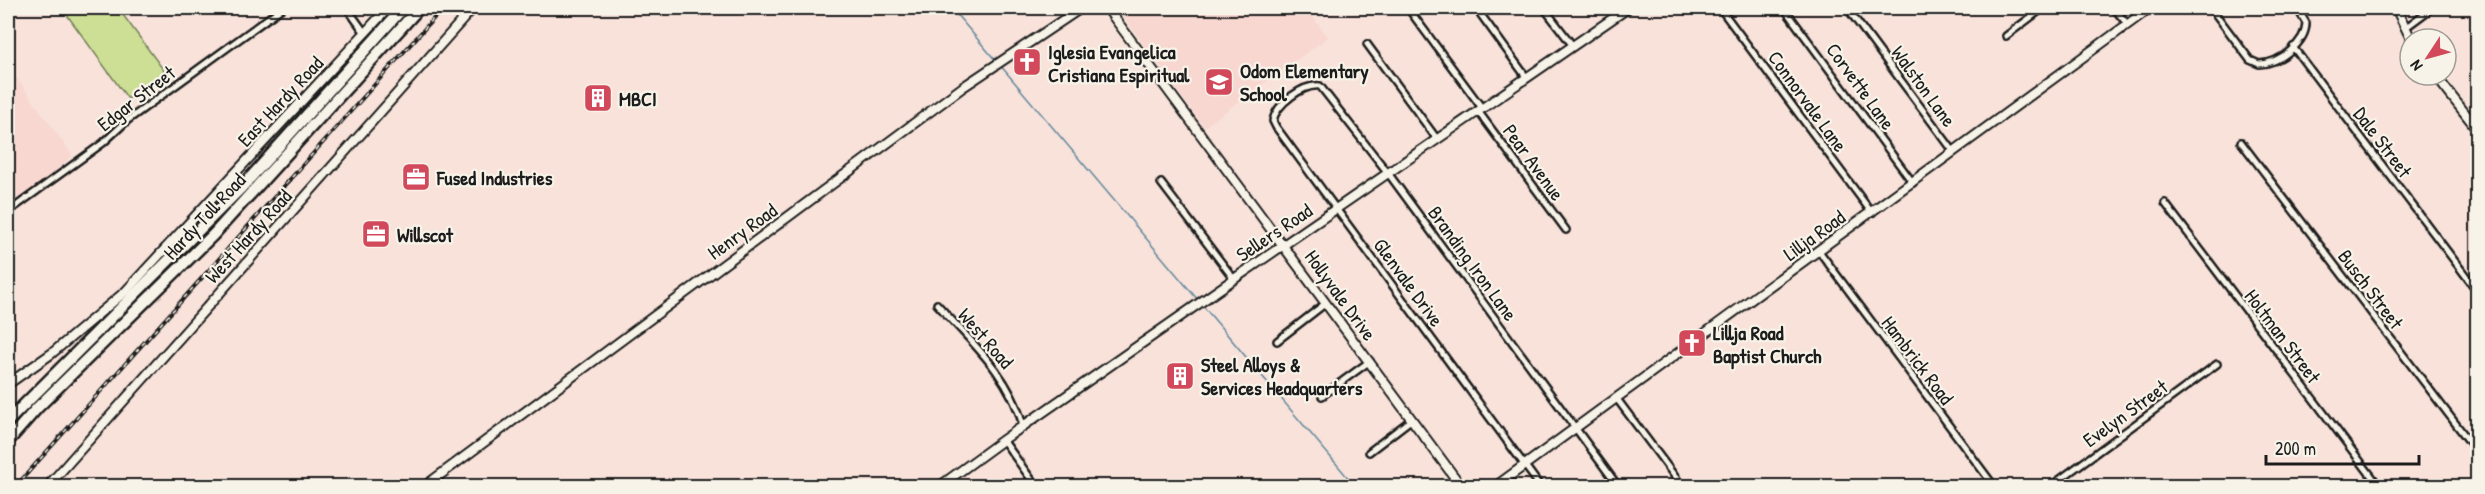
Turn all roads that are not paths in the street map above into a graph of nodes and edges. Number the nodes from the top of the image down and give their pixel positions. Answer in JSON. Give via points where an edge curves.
{"nodes":[{"id":1,"x":282,"y":8,"type":"edge"},
{"id":2,"x":347,"y":8,"type":"edge"},
{"id":3,"x":388,"y":8,"type":"edge"},
{"id":4,"x":403,"y":8,"type":"edge"},
{"id":5,"x":419,"y":8,"type":"edge"},
{"id":6,"x":473,"y":8,"type":"edge"},
{"id":7,"x":1081,"y":8,"type":"edge"},
{"id":8,"x":1107,"y":8,"type":"edge"},
{"id":9,"x":1476,"y":8,"type":"edge"},
{"id":10,"x":1544,"y":8,"type":"edge"},
{"id":11,"x":1628,"y":8,"type":"edge"},
{"id":12,"x":1720,"y":8,"type":"edge"},
{"id":13,"x":1784,"y":8,"type":"edge"},
{"id":14,"x":1847,"y":8,"type":"edge"},
{"id":15,"x":2043,"y":8,"type":"edge"},
{"id":16,"x":2114,"y":8,"type":"edge"},
{"id":17,"x":2150,"y":8,"type":"edge"},
{"id":18,"x":2211,"y":8,"type":"edge"},
{"id":19,"x":2297,"y":8,"type":"edge"},
{"id":20,"x":2396,"y":8,"type":"edge"},
{"id":21,"x":2432,"y":8,"type":"edge"},
{"id":22,"x":1410,"y":11,"type":"dead end"},
{"id":23,"x":1615,"y":11,"type":"edge"},
{"id":24,"x":2128,"y":25,"type":"junction"},
{"id":25,"x":2405,"y":27,"type":"edge"},
{"id":26,"x":2406,"y":27,"type":"edge"},
{"id":27,"x":365,"y":33,"type":"junction"},
{"id":28,"x":2006,"y":36,"type":"dead end"},
{"id":29,"x":1367,"y":44,"type":"dead end"},
{"id":30,"x":1573,"y":46,"type":"junction"},
{"id":31,"x":2293,"y":47,"type":"junction"},
{"id":32,"x":1527,"y":78,"type":"junction"},
{"id":33,"x":2444,"y":87,"type":"edge"},
{"id":34,"x":1292,"y":98,"type":"joint"},
{"id":35,"x":1480,"y":110,"type":"junction"},
{"id":36,"x":2478,"y":130,"type":"edge"},
{"id":37,"x":1437,"y":139,"type":"junction"},
{"id":38,"x":2241,"y":142,"type":"dead end"},
{"id":39,"x":1954,"y":153,"type":"junction"},
{"id":40,"x":1388,"y":173,"type":"junction"},
{"id":41,"x":1161,"y":183,"type":"dead end"},
{"id":42,"x":1913,"y":183,"type":"junction"},
{"id":43,"x":2164,"y":203,"type":"dead end"},
{"id":44,"x":1336,"y":209,"type":"junction"},
{"id":45,"x":8,"y":212,"type":"edge"},
{"id":46,"x":1872,"y":213,"type":"junction"},
{"id":47,"x":1566,"y":230,"type":"dead end"},
{"id":48,"x":1284,"y":245,"type":"junction"},
{"id":49,"x":1819,"y":251,"type":"junction"},
{"id":50,"x":1234,"y":279,"type":"junction"},
{"id":51,"x":2478,"y":292,"type":"edge"},
{"id":52,"x":1326,"y":303,"type":"junction"},
{"id":53,"x":937,"y":304,"type":"dead end"},
{"id":54,"x":1276,"y":341,"type":"dead end"},
{"id":55,"x":1370,"y":361,"type":"junction"},
{"id":56,"x":2217,"y":364,"type":"dead end"},
{"id":57,"x":8,"y":384,"type":"edge"},
{"id":58,"x":1322,"y":396,"type":"dead end"},
{"id":59,"x":1617,"y":399,"type":"junction"},
{"id":60,"x":1412,"y":419,"type":"junction"},
{"id":61,"x":8,"y":421,"type":"edge"},
{"id":62,"x":1023,"y":426,"type":"junction"},
{"id":63,"x":1576,"y":428,"type":"junction"},
{"id":64,"x":1003,"y":440,"type":"junction"},
{"id":65,"x":8,"y":441,"type":"edge"},
{"id":66,"x":1369,"y":452,"type":"dead end"},
{"id":67,"x":2478,"y":453,"type":"edge"},
{"id":68,"x":1525,"y":466,"type":"junction"},
{"id":69,"x":48,"y":486,"type":"edge"},
{"id":70,"x":425,"y":486,"type":"edge"},
{"id":71,"x":940,"y":486,"type":"edge"},
{"id":72,"x":1036,"y":486,"type":"edge"},
{"id":73,"x":1461,"y":486,"type":"edge"},
{"id":74,"x":1496,"y":486,"type":"edge"},
{"id":75,"x":1540,"y":486,"type":"edge"},
{"id":76,"x":1618,"y":486,"type":"edge"},
{"id":77,"x":1682,"y":486,"type":"edge"},
{"id":78,"x":1994,"y":486,"type":"edge"},
{"id":79,"x":2051,"y":486,"type":"edge"},
{"id":80,"x":2379,"y":486,"type":"edge"}],
"edges":[{"from":1,"to":45,"type":"street","name":"Edgar Street"},
{"from":2,"to":27,"type":"street"},
{"from":3,"to":27,"type":"street","name":"East Hardy Road"},
{"from":4,"to":61,"type":"highway","name":"Hardy Toll Road","via":[[242,187]]},
{"from":5,"to":65,"type":"highway","name":"Hardy Toll Road","via":[[213,235]]},
{"from":6,"to":69,"type":"street","name":"West Hardy Road"},
{"from":7,"to":70,"type":"street","name":"Henry Road","via":[[1004,58]]},
{"from":8,"to":48,"type":"street","name":"Hollyvale Drive"},
{"from":9,"to":32,"type":"street"},
{"from":10,"to":30,"type":"street"},
{"from":11,"to":23,"type":"street","name":"Sellers Road"},
{"from":12,"to":46,"type":"street","name":"Connorvale Lane"},
{"from":13,"to":42,"type":"street","name":"Corvette Lane"},
{"from":14,"to":39,"type":"street","name":"Walston Lane"},
{"from":15,"to":28,"type":"street"},
{"from":16,"to":24,"type":"street"},
{"from":17,"to":24,"type":"street","name":"Lillja Road"},
{"from":18,"to":31,"type":"street","via":[[2254,63],[2270,63]]},
{"from":19,"to":31,"type":"street","via":[[2306,27],[2302,40]]},
{"from":20,"to":25,"type":"street"},
{"from":21,"to":26,"type":"street"},
{"from":22,"to":35,"type":"street","name":"Pear Avenue"},
{"from":23,"to":30,"type":"street","name":"Sellers Road"},
{"from":24,"to":39,"type":"street","name":"Lillja Road"},
{"from":27,"to":57,"type":"street","name":"East Hardy Road","via":[[126,291],[51,354]]},
{"from":29,"to":37,"type":"street"},
{"from":30,"to":32,"type":"street","name":"Sellers Road"},
{"from":31,"to":51,"type":"street","name":"Dale Street"},
{"from":32,"to":35,"type":"street","name":"Sellers Road"},
{"from":33,"to":36,"type":"street"},
{"from":34,"to":40,"type":"street","name":"Branding Iron Lane","via":[[1309,87],[1320,86]]},
{"from":34,"to":44,"type":"street","name":"Glenvale Drive","via":[[1277,109],[1273,121]]},
{"from":35,"to":37,"type":"street","name":"Sellers Road"},
{"from":35,"to":47,"type":"street","name":"Pear Avenue"},
{"from":37,"to":40,"type":"street","name":"Sellers Road"},
{"from":38,"to":67,"type":"street","name":"Busch Street"},
{"from":39,"to":42,"type":"street","name":"Lillja Road"},
{"from":40,"to":44,"type":"street","name":"Sellers Road"},
{"from":40,"to":63,"type":"street","name":"Branding Iron Lane"},
{"from":41,"to":50,"type":"street"},
{"from":42,"to":46,"type":"street","name":"Lillja Road"},
{"from":43,"to":80,"type":"street","name":"Holtman Street"},
{"from":44,"to":48,"type":"street","name":"Sellers Road"},
{"from":44,"to":68,"type":"street","name":"Glenvale Drive"},
{"from":46,"to":49,"type":"street","name":"Lillja Road"},
{"from":48,"to":50,"type":"street","name":"Sellers Road"},
{"from":48,"to":52,"type":"street","name":"Hollyvale Drive"},
{"from":49,"to":59,"type":"street","name":"Lillja Road"},
{"from":49,"to":78,"type":"street","name":"Hambrick Road"},
{"from":50,"to":62,"type":"street","name":"Sellers Road"},
{"from":52,"to":54,"type":"street"},
{"from":52,"to":55,"type":"street","name":"Hollyvale Drive"},
{"from":53,"to":62,"type":"street","name":"West Road","via":[[1005,382]]},
{"from":55,"to":58,"type":"street"},
{"from":55,"to":60,"type":"street","name":"Hollyvale Drive"},
{"from":56,"to":79,"type":"street","name":"Evelyn Street"},
{"from":59,"to":63,"type":"street","name":"Lillja Road"},
{"from":59,"to":77,"type":"street"},
{"from":60,"to":66,"type":"street"},
{"from":60,"to":73,"type":"street","name":"Hollyvale Drive"},
{"from":62,"to":64,"type":"street","name":"Sellers Road"},
{"from":63,"to":68,"type":"street","name":"Lillja Road"},
{"from":63,"to":76,"type":"street","name":"Branding Iron Lane"},
{"from":64,"to":71,"type":"street","name":"Sellers Road"},
{"from":64,"to":72,"type":"street"},
{"from":68,"to":74,"type":"street","name":"Lillja Road"},
{"from":68,"to":75,"type":"street","name":"Glenvale Drive"}]}
